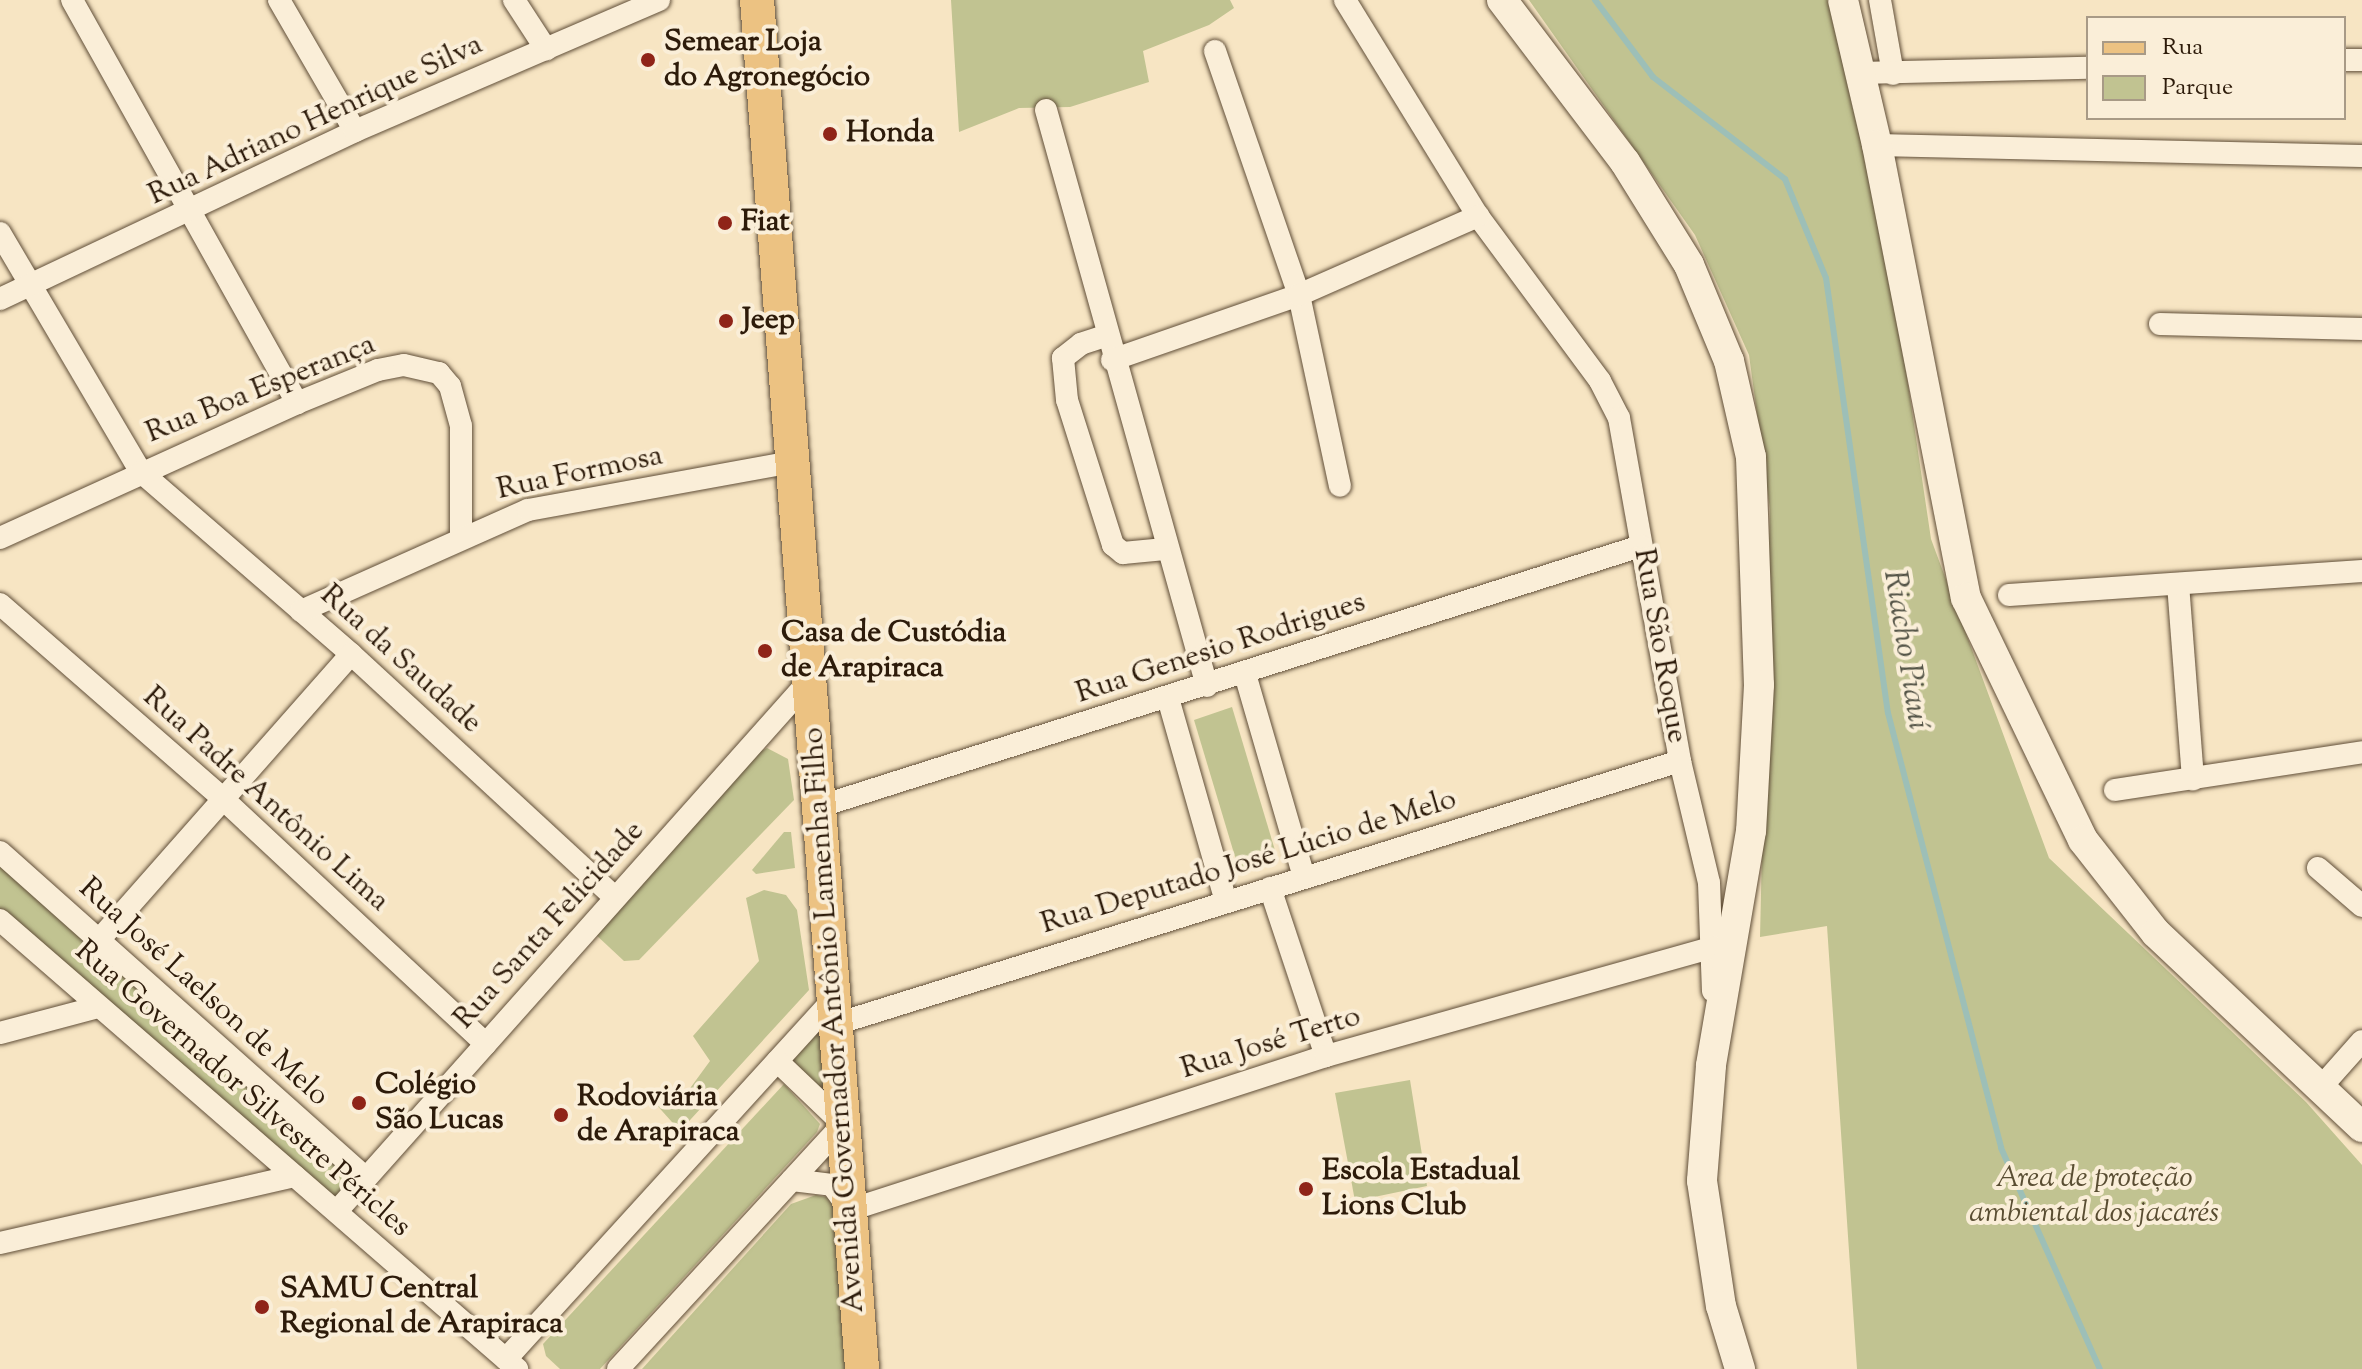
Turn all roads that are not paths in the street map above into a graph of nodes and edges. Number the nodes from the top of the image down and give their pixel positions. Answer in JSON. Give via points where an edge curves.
{"nodes":[{"id":1,"x":72,"y":0,"type":"edge"},
{"id":2,"x":279,"y":0,"type":"edge"},
{"id":3,"x":514,"y":0,"type":"edge"},
{"id":4,"x":659,"y":0,"type":"edge"},
{"id":5,"x":757,"y":0,"type":"edge"},
{"id":6,"x":1345,"y":0,"type":"edge"},
{"id":7,"x":1502,"y":0,"type":"edge"},
{"id":8,"x":1843,"y":0,"type":"edge"},
{"id":9,"x":1880,"y":0,"type":"edge"},
{"id":10,"x":546,"y":49,"type":"junction"},
{"id":11,"x":1215,"y":51,"type":"dead end"},
{"id":12,"x":2086,"y":68,"type":"edge"},
{"id":13,"x":1859,"y":73,"type":"junction"},
{"id":14,"x":1893,"y":74,"type":"junction"},
{"id":15,"x":1046,"y":110,"type":"dead end"},
{"id":16,"x":355,"y":131,"type":"junction"},
{"id":17,"x":1877,"y":145,"type":"junction"},
{"id":18,"x":2362,"y":156,"type":"edge"},
{"id":19,"x":193,"y":211,"type":"junction"},
{"id":20,"x":1478,"y":216,"type":"junction"},
{"id":21,"x":0,"y":233,"type":"edge"},
{"id":22,"x":31,"y":285,"type":"junction"},
{"id":23,"x":1299,"y":295,"type":"junction"},
{"id":24,"x":0,"y":299,"type":"edge"},
{"id":25,"x":2160,"y":324,"type":"dead end"},
{"id":26,"x":2362,"y":329,"type":"edge"},
{"id":27,"x":1105,"y":336,"type":"junction"},
{"id":28,"x":1112,"y":360,"type":"junction"},
{"id":29,"x":297,"y":403,"type":"junction"},
{"id":30,"x":792,"y":462,"type":"junction"},
{"id":31,"x":141,"y":472,"type":"junction"},
{"id":32,"x":1340,"y":486,"type":"dead end"},
{"id":33,"x":461,"y":535,"type":"junction"},
{"id":34,"x":0,"y":538,"type":"edge"},
{"id":35,"x":1641,"y":546,"type":"junction"},
{"id":36,"x":1165,"y":549,"type":"junction"},
{"id":37,"x":2362,"y":571,"type":"edge"},
{"id":38,"x":2178,"y":584,"type":"junction"},
{"id":39,"x":2009,"y":595,"type":"dead end"},
{"id":40,"x":0,"y":604,"type":"edge"},
{"id":41,"x":301,"y":611,"type":"junction"},
{"id":42,"x":351,"y":654,"type":"junction"},
{"id":43,"x":1245,"y":674,"type":"junction"},
{"id":44,"x":809,"y":681,"type":"junction"},
{"id":45,"x":1207,"y":686,"type":"junction"},
{"id":46,"x":1168,"y":698,"type":"junction"},
{"id":47,"x":2362,"y":752,"type":"edge"},
{"id":48,"x":1680,"y":761,"type":"junction"},
{"id":49,"x":2193,"y":779,"type":"junction"},
{"id":50,"x":2115,"y":790,"type":"dead end"},
{"id":51,"x":221,"y":797,"type":"junction"},
{"id":52,"x":818,"y":807,"type":"junction"},
{"id":53,"x":0,"y":852,"type":"edge"},
{"id":54,"x":2318,"y":868,"type":"dead end"},
{"id":55,"x":1304,"y":877,"type":"junction"},
{"id":56,"x":1270,"y":888,"type":"junction"},
{"id":57,"x":615,"y":898,"type":"junction"},
{"id":58,"x":1226,"y":902,"type":"junction"},
{"id":59,"x":2362,"y":906,"type":"edge"},
{"id":60,"x":0,"y":920,"type":"edge"},
{"id":61,"x":99,"y":940,"type":"junction"},
{"id":62,"x":1714,"y":947,"type":"junction"},
{"id":63,"x":98,"y":1007,"type":"junction"},
{"id":64,"x":835,"y":1011,"type":"junction"},
{"id":65,"x":0,"y":1033,"type":"edge"},
{"id":66,"x":2362,"y":1041,"type":"edge"},
{"id":67,"x":486,"y":1044,"type":"junction"},
{"id":68,"x":1326,"y":1056,"type":"junction"},
{"id":69,"x":777,"y":1061,"type":"junction"},
{"id":70,"x":1711,"y":1066,"type":"junction"},
{"id":71,"x":2322,"y":1086,"type":"junction"},
{"id":72,"x":843,"y":1124,"type":"junction"},
{"id":73,"x":2362,"y":1127,"type":"edge"},
{"id":74,"x":294,"y":1176,"type":"junction"},
{"id":75,"x":366,"y":1178,"type":"junction"},
{"id":76,"x":792,"y":1180,"type":"junction"},
{"id":77,"x":850,"y":1210,"type":"junction"},
{"id":78,"x":337,"y":1211,"type":"junction"},
{"id":79,"x":0,"y":1243,"type":"edge"},
{"id":80,"x":511,"y":1364,"type":"edge"},
{"id":81,"x":618,"y":1369,"type":"edge"},
{"id":82,"x":862,"y":1369,"type":"edge"},
{"id":83,"x":1740,"y":1369,"type":"edge"}],
"edges":[{"from":1,"to":19,"type":"street"},
{"from":2,"to":16,"type":"street"},
{"from":3,"to":10,"type":"street"},
{"from":4,"to":10,"type":"street","name":"Rua Adriano Henrique Silva"},
{"from":5,"to":30,"type":"main road","name":"Avenida Governador Antônio Lamenha Filho"},
{"from":6,"to":20,"type":"street","name":"Rua São Roque"},
{"from":7,"to":70,"type":"main road","via":[[1625,162],[1689,265],[1729,361],[1751,457],[1759,685],[1751,831]]},
{"from":8,"to":13,"type":"main road"},
{"from":9,"to":14,"type":"street"},
{"from":10,"to":16,"type":"street","name":"Rua Adriano Henrique Silva"},
{"from":11,"to":23,"type":"street"},
{"from":12,"to":14,"type":"street"},
{"from":13,"to":14,"type":"street"},
{"from":13,"to":17,"type":"main road"},
{"from":15,"to":27,"type":"street"},
{"from":16,"to":19,"type":"street","name":"Rua Adriano Henrique Silva"},
{"from":17,"to":18,"type":"street"},
{"from":17,"to":71,"type":"main road","via":[[1966,598],[2083,840],[2156,933]]},
{"from":19,"to":22,"type":"street","name":"Rua Adriano Henrique Silva"},
{"from":19,"to":29,"type":"street"},
{"from":20,"to":23,"type":"street"},
{"from":20,"to":35,"type":"street","name":"Rua São Roque","via":[[1600,381],[1619,418]]},
{"from":21,"to":22,"type":"street","name":"Rua da Saudade"},
{"from":22,"to":24,"type":"street","name":"Rua Adriano Henrique Silva"},
{"from":22,"to":31,"type":"street","name":"Rua da Saudade"},
{"from":23,"to":28,"type":"street"},
{"from":23,"to":32,"type":"street"},
{"from":25,"to":26,"type":"street"},
{"from":27,"to":28,"type":"street"},
{"from":27,"to":36,"type":"street","via":[[1081,344],[1063,358],[1067,400],[1113,545],[1123,553]]},
{"from":28,"to":36,"type":"street"},
{"from":29,"to":31,"type":"street","name":"Rua Boa Esperança"},
{"from":29,"to":33,"type":"street","name":"Rua Boa Esperança","via":[[378,370],[404,365],[439,373],[450,386],[461,426]]},
{"from":30,"to":33,"type":"street","name":"Rua Formosa","via":[[528,510]]},
{"from":30,"to":44,"type":"main road","name":"Avenida Governador Antônio Lamenha Filho"},
{"from":31,"to":34,"type":"street","name":"Rua Boa Esperança"},
{"from":31,"to":41,"type":"street","name":"Rua da Saudade"},
{"from":33,"to":41,"type":"street","name":"Rua Formosa"},
{"from":35,"to":43,"type":"street","name":"Rua Genesio Rodrigues"},
{"from":35,"to":48,"type":"street","name":"Rua São Roque"},
{"from":36,"to":45,"type":"street"},
{"from":37,"to":38,"type":"street"},
{"from":38,"to":39,"type":"street"},
{"from":38,"to":49,"type":"street"},
{"from":40,"to":51,"type":"street","name":"Rua Padre Antônio Lima"},
{"from":41,"to":42,"type":"street","name":"Rua da Saudade"},
{"from":42,"to":51,"type":"street"},
{"from":42,"to":57,"type":"street","name":"Rua da Saudade"},
{"from":43,"to":45,"type":"street","name":"Rua Genesio Rodrigues"},
{"from":43,"to":55,"type":"street"},
{"from":44,"to":52,"type":"main road","name":"Avenida Governador Antônio Lamenha Filho"},
{"from":44,"to":57,"type":"street","name":"Rua Santa Felicidade"},
{"from":45,"to":46,"type":"street","name":"Rua Genesio Rodrigues"},
{"from":46,"to":52,"type":"street","name":"Rua Genesio Rodrigues"},
{"from":46,"to":58,"type":"street"},
{"from":47,"to":49,"type":"street"},
{"from":48,"to":55,"type":"street","name":"Rua Deputado José Lúcio de Melo"},
{"from":48,"to":62,"type":"street","name":"Rua São Roque","via":[[1709,883]]},
{"from":49,"to":50,"type":"street"},
{"from":51,"to":61,"type":"street"},
{"from":51,"to":67,"type":"street","name":"Rua Padre Antônio Lima"},
{"from":52,"to":64,"type":"main road","name":"Avenida Governador Antônio Lamenha Filho"},
{"from":53,"to":61,"type":"street","name":"Rua José Laelson de Melo"},
{"from":54,"to":59,"type":"street"},
{"from":55,"to":56,"type":"street","name":"Rua Deputado José Lúcio de Melo"},
{"from":56,"to":58,"type":"street","name":"Rua Deputado José Lúcio de Melo"},
{"from":56,"to":68,"type":"street"},
{"from":57,"to":67,"type":"street","name":"Rua Santa Felicidade"},
{"from":58,"to":64,"type":"street","name":"Rua Deputado José Lúcio de Melo"},
{"from":60,"to":63,"type":"street","name":"Rua Governador Silvestre Péricles"},
{"from":61,"to":75,"type":"street","name":"Rua José Laelson de Melo"},
{"from":62,"to":68,"type":"street","name":"Rua José Terto"},
{"from":62,"to":70,"type":"street","name":"Rua São Roque"},
{"from":63,"to":65,"type":"street"},
{"from":63,"to":74,"type":"street","name":"Rua Governador Silvestre Péricles"},
{"from":64,"to":69,"type":"street"},
{"from":64,"to":72,"type":"main road","name":"Avenida Governador Antônio Lamenha Filho"},
{"from":66,"to":71,"type":"street"},
{"from":67,"to":75,"type":"street","name":"Rua Santa Felicidade"},
{"from":68,"to":77,"type":"street","name":"Rua José Terto"},
{"from":69,"to":72,"type":"street"},
{"from":69,"to":80,"type":"street"},
{"from":70,"to":83,"type":"main road","name":"Rua São Roque","via":[[1702,1181],[1721,1306]]},
{"from":71,"to":73,"type":"main road"},
{"from":72,"to":76,"type":"street"},
{"from":72,"to":77,"type":"main road","name":"Avenida Governador Antônio Lamenha Filho"},
{"from":74,"to":78,"type":"street","name":"Rua Governador Silvestre Péricles"},
{"from":74,"to":79,"type":"street"},
{"from":75,"to":78,"type":"street","name":"Rua Santa Felicidade"},
{"from":76,"to":77,"type":"street","via":[[832,1185]]},
{"from":76,"to":81,"type":"street"},
{"from":77,"to":82,"type":"main road","name":"Avenida Governador Antônio Lamenha Filho"},
{"from":78,"to":80,"type":"street","name":"Rua Governador Silvestre Péricles"}]}
